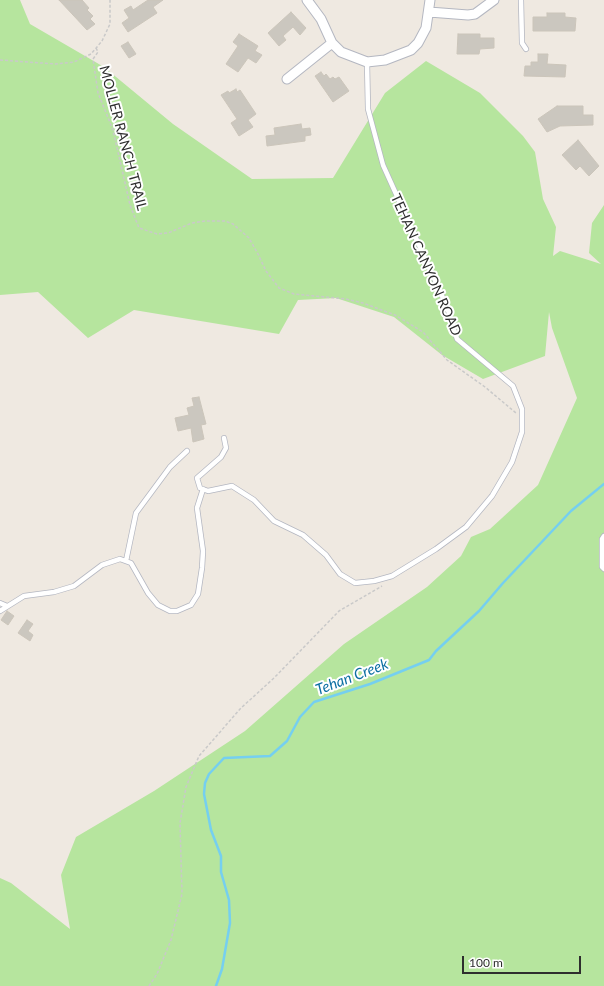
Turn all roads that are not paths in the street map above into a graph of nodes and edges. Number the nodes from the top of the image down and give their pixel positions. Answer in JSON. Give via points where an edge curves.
{"nodes":[{"id":1,"x":307,"y":0,"type":"edge"},
{"id":2,"x":430,"y":0,"type":"edge"},
{"id":3,"x":494,"y":0,"type":"edge"},
{"id":4,"x":521,"y":0,"type":"edge"},
{"id":5,"x":429,"y":12,"type":"junction"},
{"id":6,"x":332,"y":42,"type":"junction"},
{"id":7,"x":526,"y":49,"type":"dead end"},
{"id":8,"x":367,"y":62,"type":"junction"},
{"id":9,"x":287,"y":79,"type":"dead end"},
{"id":10,"x":224,"y":438,"type":"dead end"},
{"id":11,"x":187,"y":450,"type":"dead end"},
{"id":12,"x":203,"y":489,"type":"junction"},
{"id":13,"x":604,"y":536,"type":"edge"},
{"id":14,"x":126,"y":560,"type":"junction"},
{"id":15,"x":604,"y":569,"type":"edge"},
{"id":16,"x":0,"y":603,"type":"edge"},
{"id":17,"x":7,"y":606,"type":"junction"},
{"id":18,"x":0,"y":611,"type":"edge"}],
"edges":[{"from":1,"to":6,"type":"street","via":[[321,19]]},
{"from":2,"to":5,"type":"street"},
{"from":3,"to":5,"type":"street","via":[[475,14]]},
{"from":4,"to":7,"type":"lane","via":[[522,43]]},
{"from":5,"to":8,"type":"street","via":[[426,28],[411,50],[385,60]]},
{"from":6,"to":8,"type":"street","via":[[341,52]]},
{"from":6,"to":9,"type":"street"},
{"from":8,"to":12,"type":"lane","name":"TEHAN CANYON ROAD","via":[[368,109],[383,165],[447,307],[457,339],[513,386],[522,408],[522,432],[512,462],[492,496],[466,527],[392,576],[355,583],[340,574],[326,555],[304,535],[274,521],[254,500],[232,486],[208,491]]},
{"from":10,"to":12,"type":"lane","via":[[226,448],[221,457],[198,478],[200,488]]},
{"from":11,"to":14,"type":"lane","via":[[170,467],[136,513]]},
{"from":12,"to":14,"type":"lane","via":[[197,508],[203,551],[202,568],[198,594],[191,605],[177,611],[170,611],[158,605],[131,563]]},
{"from":13,"to":15,"type":"lane"},
{"from":14,"to":17,"type":"lane","via":[[115,559],[102,564],[84,580],[70,587],[24,596]]},
{"from":16,"to":17,"type":"lane"},
{"from":17,"to":18,"type":"lane"}]}
